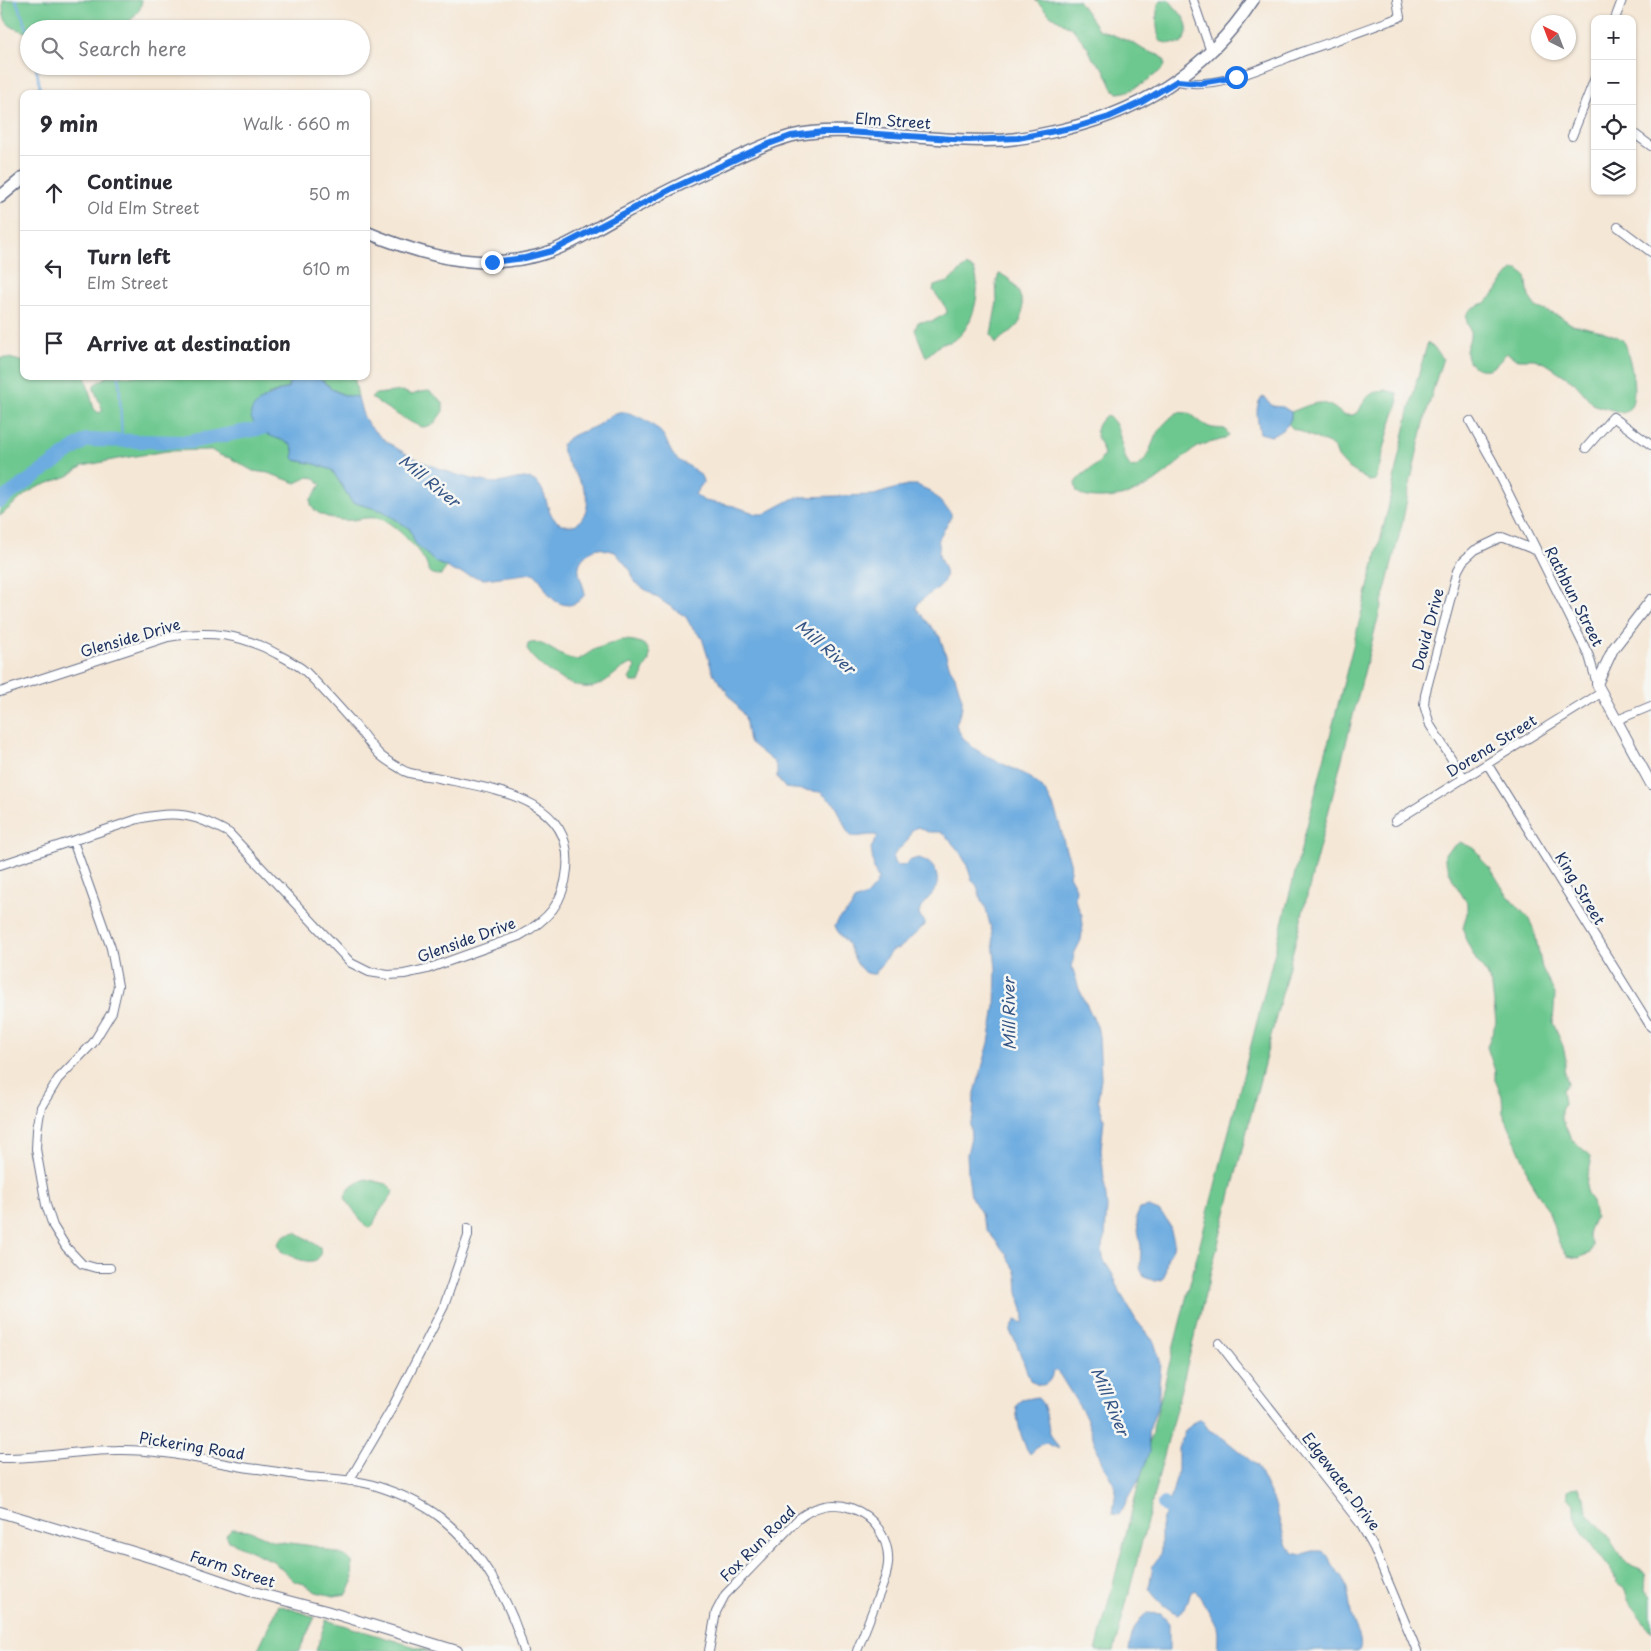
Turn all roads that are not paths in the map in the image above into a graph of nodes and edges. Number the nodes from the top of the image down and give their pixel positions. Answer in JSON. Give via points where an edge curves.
{"nodes":[{"id":1,"x":1193,"y":0,"type":"edge"},
{"id":2,"x":1253,"y":0,"type":"edge"},
{"id":3,"x":1397,"y":0,"type":"edge"},
{"id":4,"x":1622,"y":0,"type":"edge"},
{"id":5,"x":1617,"y":15,"type":"edge"},
{"id":6,"x":1211,"y":52,"type":"junction"},
{"id":7,"x":1177,"y":81,"type":"junction"},
{"id":8,"x":1591,"y":88,"type":"edge"},
{"id":9,"x":1636,"y":135,"type":"edge"},
{"id":10,"x":1572,"y":136,"type":"dead end"},
{"id":11,"x":1651,"y":146,"type":"edge"},
{"id":12,"x":20,"y":180,"type":"edge"},
{"id":13,"x":0,"y":197,"type":"edge"},
{"id":14,"x":1618,"y":227,"type":"dead end"},
{"id":15,"x":370,"y":234,"type":"edge"},
{"id":16,"x":1651,"y":252,"type":"edge"},
{"id":17,"x":1470,"y":421,"type":"dead end"},
{"id":18,"x":1651,"y":445,"type":"edge"},
{"id":19,"x":1586,"y":448,"type":"dead end"},
{"id":20,"x":1535,"y":550,"type":"junction"},
{"id":21,"x":1651,"y":600,"type":"edge"},
{"id":22,"x":1599,"y":689,"type":"junction"},
{"id":23,"x":0,"y":692,"type":"edge"},
{"id":24,"x":1651,"y":706,"type":"edge"},
{"id":25,"x":1617,"y":720,"type":"junction"},
{"id":26,"x":1488,"y":765,"type":"junction"},
{"id":27,"x":1464,"y":778,"type":"junction"},
{"id":28,"x":1651,"y":784,"type":"edge"},
{"id":29,"x":1395,"y":821,"type":"dead end"},
{"id":30,"x":73,"y":841,"type":"junction"},
{"id":31,"x":0,"y":865,"type":"edge"},
{"id":32,"x":1651,"y":1027,"type":"edge"},
{"id":33,"x":468,"y":1228,"type":"dead end"},
{"id":34,"x":110,"y":1268,"type":"dead end"},
{"id":35,"x":1219,"y":1343,"type":"dead end"},
{"id":36,"x":0,"y":1458,"type":"edge"},
{"id":37,"x":349,"y":1481,"type":"junction"},
{"id":38,"x":0,"y":1512,"type":"edge"},
{"id":39,"x":457,"y":1651,"type":"edge"},
{"id":40,"x":524,"y":1651,"type":"edge"},
{"id":41,"x":709,"y":1651,"type":"edge"},
{"id":42,"x":857,"y":1651,"type":"edge"},
{"id":43,"x":1417,"y":1651,"type":"edge"}],
"edges":[{"from":1,"to":6,"type":"street"},
{"from":2,"to":6,"type":"main road","name":"Elm Street"},
{"from":3,"to":7,"type":"street","via":[[1400,17],[1236,77],[1200,83]]},
{"from":4,"to":5,"type":"street"},
{"from":6,"to":7,"type":"main road","name":"Elm Street"},
{"from":7,"to":15,"type":"main road","name":"Elm Street","via":[[1109,117],[1018,138],[968,140],[847,132],[791,136],[680,184],[552,251],[525,258],[459,261],[428,255]]},
{"from":8,"to":10,"type":"street"},
{"from":9,"to":11,"type":"street"},
{"from":12,"to":13,"type":"main road"},
{"from":14,"to":16,"type":"street"},
{"from":17,"to":20,"type":"street","name":"Rathbun Street"},
{"from":18,"to":19,"type":"street","via":[[1613,417]]},
{"from":20,"to":22,"type":"street","name":"Rathbun Street","via":[[1589,656]]},
{"from":20,"to":27,"type":"street","name":"David Drive","via":[[1502,536],[1469,555],[1454,581],[1424,706],[1430,725]]},
{"from":21,"to":22,"type":"street","via":[[1613,650]]},
{"from":22,"to":25,"type":"street","name":"Rathbun Street"},
{"from":22,"to":26,"type":"street","name":"Dorena Street"},
{"from":23,"to":30,"type":"street","name":"Glenside Drive","via":[[168,637],[195,633],[234,636],[260,644],[304,671],[380,756],[403,771],[508,793],[535,805],[552,818],[562,833],[568,855],[562,896],[546,919],[534,928],[427,969],[388,975],[369,972],[351,963],[241,845],[229,833],[211,823],[195,817],[158,814]]},
{"from":24,"to":25,"type":"street"},
{"from":25,"to":28,"type":"street","name":"Rathbun Street"},
{"from":26,"to":27,"type":"street","name":"Dorena Street"},
{"from":26,"to":32,"type":"street","name":"King Street"},
{"from":27,"to":29,"type":"street","name":"Dorena Street"},
{"from":30,"to":31,"type":"street","name":"Glenside Drive"},
{"from":30,"to":34,"type":"street","via":[[111,948],[118,986],[112,1012],[93,1043],[58,1079],[41,1107],[36,1149],[53,1226],[66,1248],[82,1264]]},
{"from":33,"to":37,"type":"street","via":[[444,1306],[392,1408]]},
{"from":35,"to":43,"type":"street","name":"Edgewater Drive","via":[[1360,1523]]},
{"from":36,"to":37,"type":"street","name":"Pickering Road","via":[[137,1450]]},
{"from":37,"to":40,"type":"street","name":"Pickering Road","via":[[414,1500],[452,1528],[482,1562],[494,1582]]},
{"from":38,"to":39,"type":"street","name":"Farm Street","via":[[250,1591]]},
{"from":41,"to":42,"type":"street","name":"Fox Run Road","via":[[716,1612],[725,1595],[802,1516],[817,1508],[834,1505],[866,1515],[881,1532],[887,1547],[886,1575]]}]}
